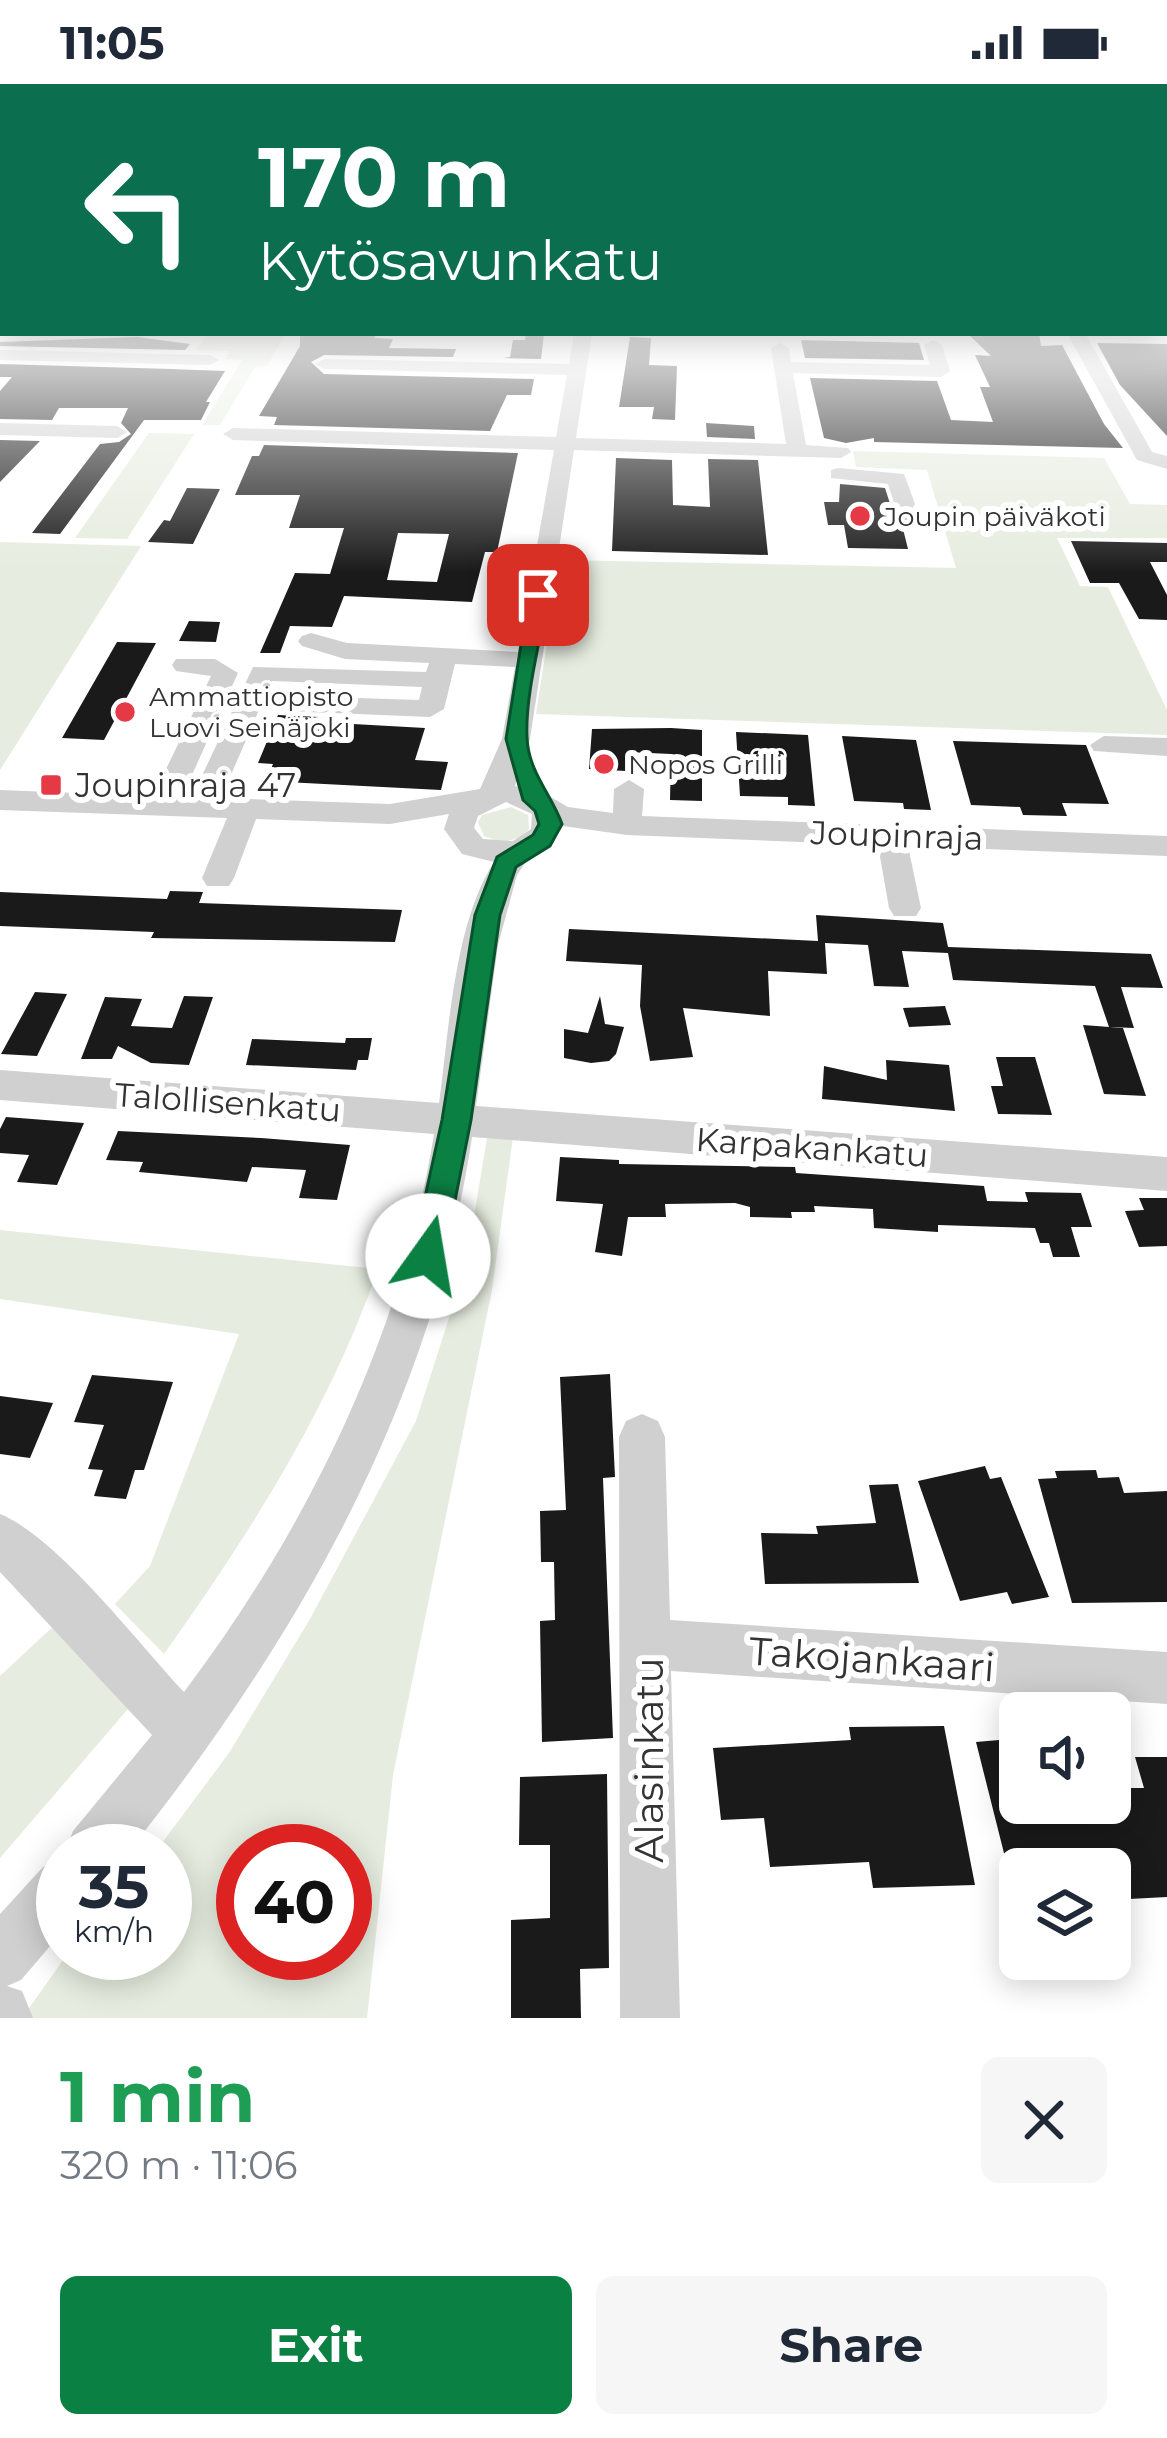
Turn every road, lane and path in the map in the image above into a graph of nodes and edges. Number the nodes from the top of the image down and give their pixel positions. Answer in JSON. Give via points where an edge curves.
{"nodes":[{"id":1,"x":573,"y":393,"type":"edge"},
{"id":2,"x":798,"y":393,"type":"edge"},
{"id":3,"x":1109,"y":393,"type":"edge"},
{"id":4,"x":0,"y":429,"type":"edge"},
{"id":5,"x":117,"y":432,"type":"dead end"},
{"id":6,"x":233,"y":434,"type":"dead end"},
{"id":7,"x":564,"y":444,"type":"junction"},
{"id":8,"x":807,"y":459,"type":"junction"},
{"id":9,"x":1167,"y":464,"type":"edge"},
{"id":10,"x":784,"y":473,"type":"dead end"},
{"id":11,"x":904,"y":505,"type":"dead end"},
{"id":12,"x":311,"y":640,"type":"dead end"},
{"id":13,"x":529,"y":659,"type":"junction"},
{"id":14,"x":184,"y":664,"type":"dead end"},
{"id":15,"x":441,"y":668,"type":"junction"},
{"id":16,"x":516,"y":739,"type":"junction"},
{"id":17,"x":1104,"y":745,"type":"dead end"},
{"id":18,"x":1167,"y":747,"type":"edge"},
{"id":19,"x":629,"y":789,"type":"dead end"},
{"id":20,"x":485,"y":797,"type":"junction"},
{"id":21,"x":0,"y":800,"type":"edge"},
{"id":22,"x":539,"y":804,"type":"junction"},
{"id":23,"x":163,"y":806,"type":"junction"},
{"id":24,"x":202,"y":808,"type":"junction"},
{"id":25,"x":245,"y":810,"type":"junction"},
{"id":26,"x":389,"y":814,"type":"junction"},
{"id":27,"x":627,"y":825,"type":"junction"},
{"id":28,"x":892,"y":835,"type":"junction"},
{"id":29,"x":466,"y":838,"type":"junction"},
{"id":30,"x":1167,"y":846,"type":"edge"},
{"id":31,"x":529,"y":847,"type":"junction"},
{"id":32,"x":218,"y":878,"type":"dead end"},
{"id":33,"x":904,"y":908,"type":"dead end"},
{"id":34,"x":488,"y":915,"type":"junction"},
{"id":35,"x":0,"y":1085,"type":"edge"},
{"id":36,"x":456,"y":1120,"type":"junction"},
{"id":37,"x":1167,"y":1174,"type":"edge"},
{"id":38,"x":642,"y":1437,"type":"dead end"},
{"id":39,"x":0,"y":1538,"type":"edge"},
{"id":40,"x":648,"y":1644,"type":"junction"},
{"id":41,"x":1167,"y":1678,"type":"edge"},
{"id":42,"x":186,"y":1732,"type":"junction"},
{"id":43,"x":114,"y":1824,"type":"edge"},
{"id":44,"x":36,"y":1918,"type":"edge"},
{"id":45,"x":0,"y":1959,"type":"edge"},
{"id":46,"x":650,"y":2018,"type":"edge"}],
"edges":[{"from":1,"to":7,"type":"street"},
{"from":2,"to":8,"type":"street"},
{"from":3,"to":9,"type":"street","via":[[1144,456]]},
{"from":4,"to":5,"type":"street"},
{"from":6,"to":7,"type":"street"},
{"from":7,"to":8,"type":"street"},
{"from":7,"to":13,"type":"street"},
{"from":8,"to":10,"type":"street"},
{"from":8,"to":11,"type":"street","via":[[897,478]]},
{"from":12,"to":15,"type":"street"},
{"from":13,"to":15,"type":"street"},
{"from":13,"to":16,"type":"street"},
{"from":14,"to":23,"type":"street","via":[[225,673]]},
{"from":15,"to":24,"type":"street","via":[[430,709],[249,702]]},
{"from":16,"to":20,"type":"street","via":[[500,786]]},
{"from":16,"to":22,"type":"street"},
{"from":17,"to":18,"type":"street"},
{"from":19,"to":27,"type":"street"},
{"from":20,"to":22,"type":"street","name":"Joupinraja"},
{"from":20,"to":26,"type":"street"},
{"from":20,"to":29,"type":"street","via":[[463,812]]},
{"from":21,"to":23,"type":"street"},
{"from":22,"to":27,"type":"street","name":"Joupinraja"},
{"from":22,"to":31,"type":"street","via":[[551,824]]},
{"from":23,"to":24,"type":"street"},
{"from":24,"to":25,"type":"street"},
{"from":25,"to":26,"type":"street"},
{"from":25,"to":32,"type":"street"},
{"from":26,"to":29,"type":"street"},
{"from":27,"to":28,"type":"street","name":"Joupinraja"},
{"from":27,"to":31,"type":"street","name":"Joupinraja"},
{"from":28,"to":30,"type":"street","name":"Joupinraja"},
{"from":28,"to":33,"type":"street"},
{"from":29,"to":31,"type":"street","name":"Joupinraja"},
{"from":29,"to":34,"type":"street"},
{"from":31,"to":34,"type":"street","via":[[506,862]]},
{"from":34,"to":36,"type":"street"},
{"from":35,"to":36,"type":"street","name":"Talollisenkatu"},
{"from":36,"to":37,"type":"street","name":"Karpakankatu"},
{"from":36,"to":42,"type":"street","via":[[413,1313],[376,1412],[308,1552],[247,1654]]},
{"from":38,"to":40,"type":"street","name":"Alasinkatu"},
{"from":39,"to":42,"type":"street"},
{"from":40,"to":41,"type":"street","name":"Takojankaari"},
{"from":40,"to":46,"type":"street","name":"Alasinkatu"},
{"from":42,"to":43,"type":"street"},
{"from":44,"to":45,"type":"street"}]}
